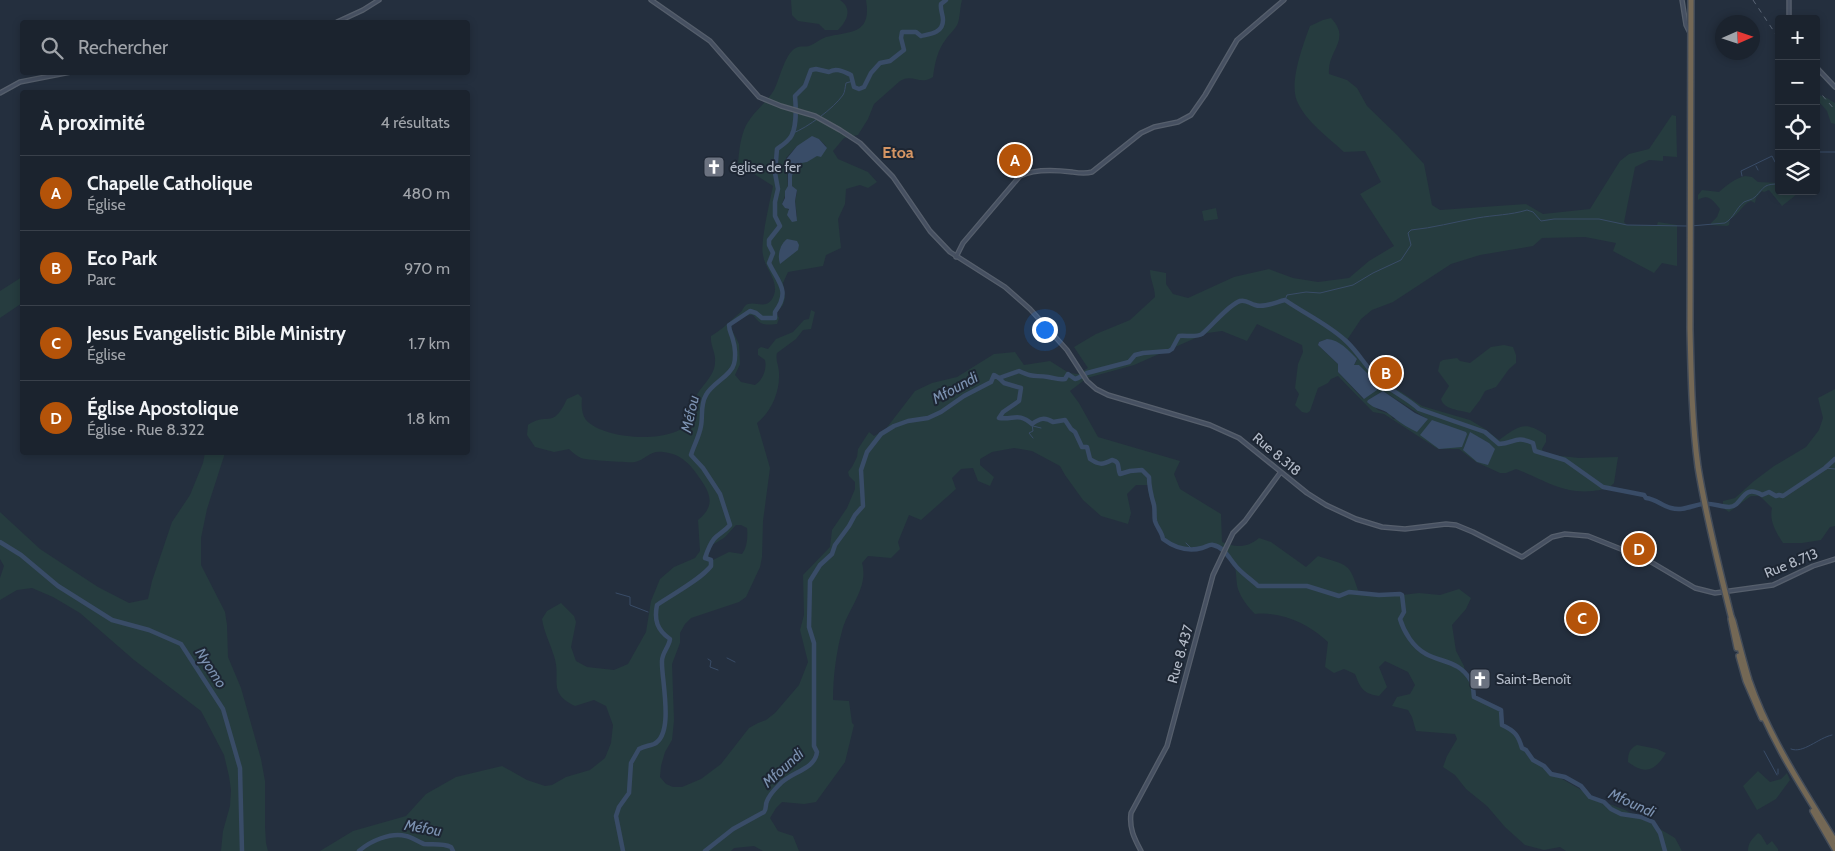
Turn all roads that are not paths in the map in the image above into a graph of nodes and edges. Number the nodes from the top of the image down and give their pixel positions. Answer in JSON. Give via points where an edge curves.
{"nodes":[{"id":1,"x":379,"y":0,"type":"edge"},
{"id":2,"x":651,"y":0,"type":"edge"},
{"id":3,"x":1284,"y":0,"type":"edge"},
{"id":4,"x":1682,"y":0,"type":"edge"},
{"id":5,"x":1691,"y":0,"type":"edge"},
{"id":6,"x":1789,"y":0,"type":"edge"},
{"id":7,"x":1790,"y":15,"type":"edge"},
{"id":8,"x":341,"y":20,"type":"edge"},
{"id":9,"x":1691,"y":33,"type":"junction"},
{"id":10,"x":1820,"y":72,"type":"edge"},
{"id":11,"x":55,"y":75,"type":"edge"},
{"id":12,"x":1835,"y":86,"type":"edge"},
{"id":13,"x":0,"y":93,"type":"edge"},
{"id":14,"x":956,"y":257,"type":"junction"},
{"id":15,"x":1280,"y":473,"type":"junction"},
{"id":16,"x":1522,"y":557,"type":"joint"},
{"id":17,"x":1835,"y":559,"type":"edge"},
{"id":18,"x":1725,"y":592,"type":"junction"},
{"id":19,"x":1835,"y":847,"type":"edge"},
{"id":20,"x":1142,"y":851,"type":"edge"}],
"edges":[{"from":1,"to":8,"type":"main road"},
{"from":2,"to":14,"type":"main road","name":"Rue 8.318","via":[[710,42],[759,97],[810,114],[860,143],[893,177],[930,230]]},
{"from":3,"to":14,"type":"main road","via":[[1237,40],[1191,115],[1141,133],[1092,172],[1032,172],[1020,176],[963,242]]},
{"from":4,"to":9,"type":"main road","via":[[1686,25]]},
{"from":5,"to":9,"type":"highway"},
{"from":6,"to":7,"type":"main road"},
{"from":9,"to":18,"type":"highway","via":[[1690,353],[1696,451]]},
{"from":10,"to":12,"type":"main road"},
{"from":11,"to":13,"type":"main road","via":[[20,82]]},
{"from":14,"to":15,"type":"main road","name":"Rue 8.318","via":[[1005,287],[1030,309],[1096,388],[1108,395],[1210,425],[1239,438]]},
{"from":15,"to":16,"type":"main road","name":"Rue 8.318","via":[[1316,500],[1356,520],[1405,529],[1456,525]]},
{"from":15,"to":20,"type":"main road","name":"Rue 8.437","via":[[1233,533],[1213,575],[1167,746],[1131,813],[1132,831]]},
{"from":16,"to":18,"type":"main road","name":"Rue 8.713","via":[[1552,537],[1565,534],[1588,536],[1646,559],[1695,588]]},
{"from":17,"to":18,"type":"main road","name":"Rue 8.713","via":[[1773,585]]},
{"from":18,"to":19,"type":"highway","via":[[1750,681],[1767,722]]}]}
